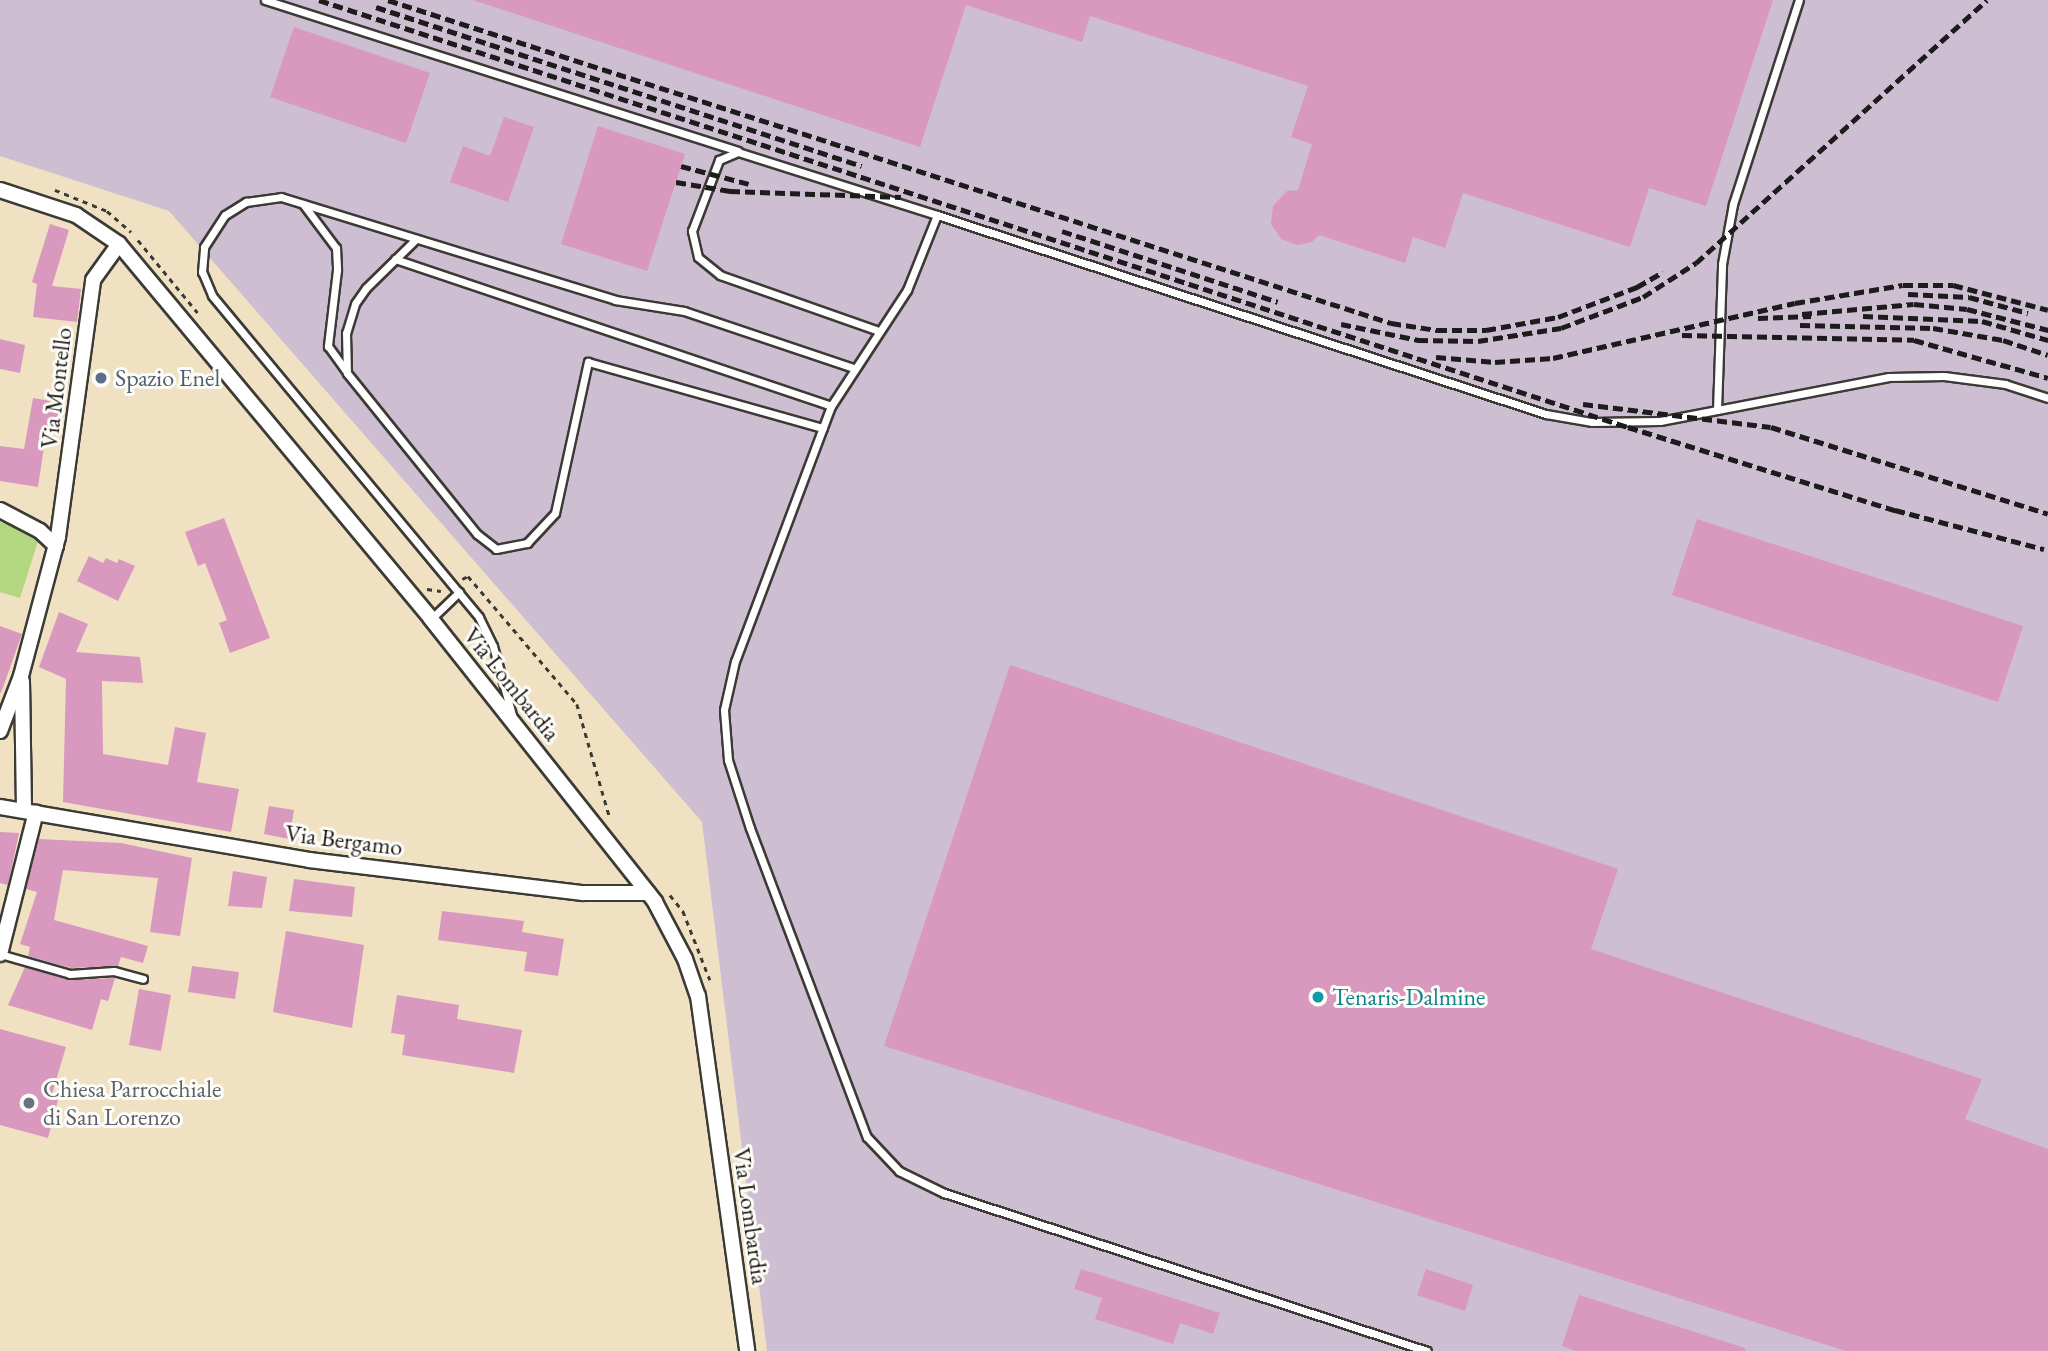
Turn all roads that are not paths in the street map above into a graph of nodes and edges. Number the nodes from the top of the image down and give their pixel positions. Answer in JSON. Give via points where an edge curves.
{"nodes":[{"id":1,"x":265,"y":0,"type":"edge"},
{"id":2,"x":1799,"y":0,"type":"edge"},
{"id":3,"x":738,"y":152,"type":"junction"},
{"id":4,"x":0,"y":190,"type":"edge"},
{"id":5,"x":303,"y":204,"type":"junction"},
{"id":6,"x":937,"y":215,"type":"junction"},
{"id":7,"x":416,"y":239,"type":"junction"},
{"id":8,"x":119,"y":244,"type":"junction"},
{"id":9,"x":395,"y":259,"type":"junction"},
{"id":10,"x":876,"y":330,"type":"junction"},
{"id":11,"x":853,"y":368,"type":"junction"},
{"id":12,"x":347,"y":373,"type":"junction"},
{"id":13,"x":2048,"y":398,"type":"edge"},
{"id":14,"x":831,"y":406,"type":"junction"},
{"id":15,"x":1717,"y":410,"type":"junction"},
{"id":16,"x":823,"y":428,"type":"junction"},
{"id":17,"x":0,"y":510,"type":"edge"},
{"id":18,"x":56,"y":547,"type":"junction"},
{"id":19,"x":459,"y":592,"type":"junction"},
{"id":20,"x":430,"y":619,"type":"junction"},
{"id":21,"x":21,"y":676,"type":"junction"},
{"id":22,"x":514,"y":723,"type":"junction"},
{"id":23,"x":0,"y":733,"type":"edge"},
{"id":24,"x":24,"y":740,"type":"junction"},
{"id":25,"x":0,"y":807,"type":"edge"},
{"id":26,"x":30,"y":811,"type":"junction"},
{"id":27,"x":648,"y":893,"type":"junction"},
{"id":28,"x":0,"y":954,"type":"edge"},
{"id":29,"x":143,"y":979,"type":"dead end"},
{"id":30,"x":747,"y":1351,"type":"edge"},
{"id":31,"x":1427,"y":1351,"type":"edge"}],
"edges":[{"from":1,"to":3,"type":"lane"},
{"from":2,"to":15,"type":"lane","via":[[1733,204],[1722,264]]},
{"from":3,"to":6,"type":"lane"},
{"from":3,"to":10,"type":"lane","via":[[719,160],[711,175],[692,231],[698,257],[720,275]]},
{"from":4,"to":8,"type":"street","name":"Via Lombardia","via":[[76,215]]},
{"from":5,"to":7,"type":"lane"},
{"from":5,"to":12,"type":"lane","via":[[335,248],[328,346]]},
{"from":5,"to":19,"type":"lane","via":[[269,197],[246,202],[225,215],[204,247],[206,284]]},
{"from":6,"to":10,"type":"lane","via":[[907,290]]},
{"from":6,"to":15,"type":"lane","via":[[1546,414],[1592,422],[1660,421]]},
{"from":7,"to":9,"type":"lane"},
{"from":7,"to":11,"type":"lane","via":[[632,305],[684,311]]},
{"from":8,"to":18,"type":"street","name":"Via Montello","via":[[93,280]]},
{"from":8,"to":20,"type":"street","name":"Via Lombardia"},
{"from":9,"to":12,"type":"lane","via":[[366,288],[351,314],[345,342]]},
{"from":9,"to":14,"type":"lane"},
{"from":10,"to":11,"type":"lane"},
{"from":11,"to":14,"type":"lane"},
{"from":12,"to":16,"type":"lane","via":[[491,547],[510,550],[533,539],[559,505],[583,370],[591,361]]},
{"from":13,"to":15,"type":"lane","via":[[2005,384],[1944,376],[1889,377]]},
{"from":14,"to":16,"type":"lane"},
{"from":16,"to":31,"type":"lane","via":[[735,661],[725,701],[724,734],[750,828],[872,1146],[899,1171],[944,1193]]},
{"from":17,"to":18,"type":"street","via":[[40,531]]},
{"from":18,"to":21,"type":"street","name":"Via Montello"},
{"from":19,"to":20,"type":"lane"},
{"from":19,"to":22,"type":"lane","via":[[489,636]]},
{"from":20,"to":22,"type":"street","name":"Via Lombardia"},
{"from":21,"to":23,"type":"street"},
{"from":21,"to":24,"type":"street"},
{"from":22,"to":27,"type":"street","name":"Via Lombardia"},
{"from":23,"to":24,"type":"street"},
{"from":24,"to":26,"type":"street"},
{"from":25,"to":26,"type":"street","name":"Via Bergamo"},
{"from":26,"to":27,"type":"street","name":"Via Bergamo","via":[[309,860],[572,892]]},
{"from":26,"to":28,"type":"street"},
{"from":27,"to":30,"type":"street","name":"Via Lombardia","via":[[678,944],[698,996]]},
{"from":28,"to":29,"type":"lane","via":[[70,974],[114,971]]}]}
